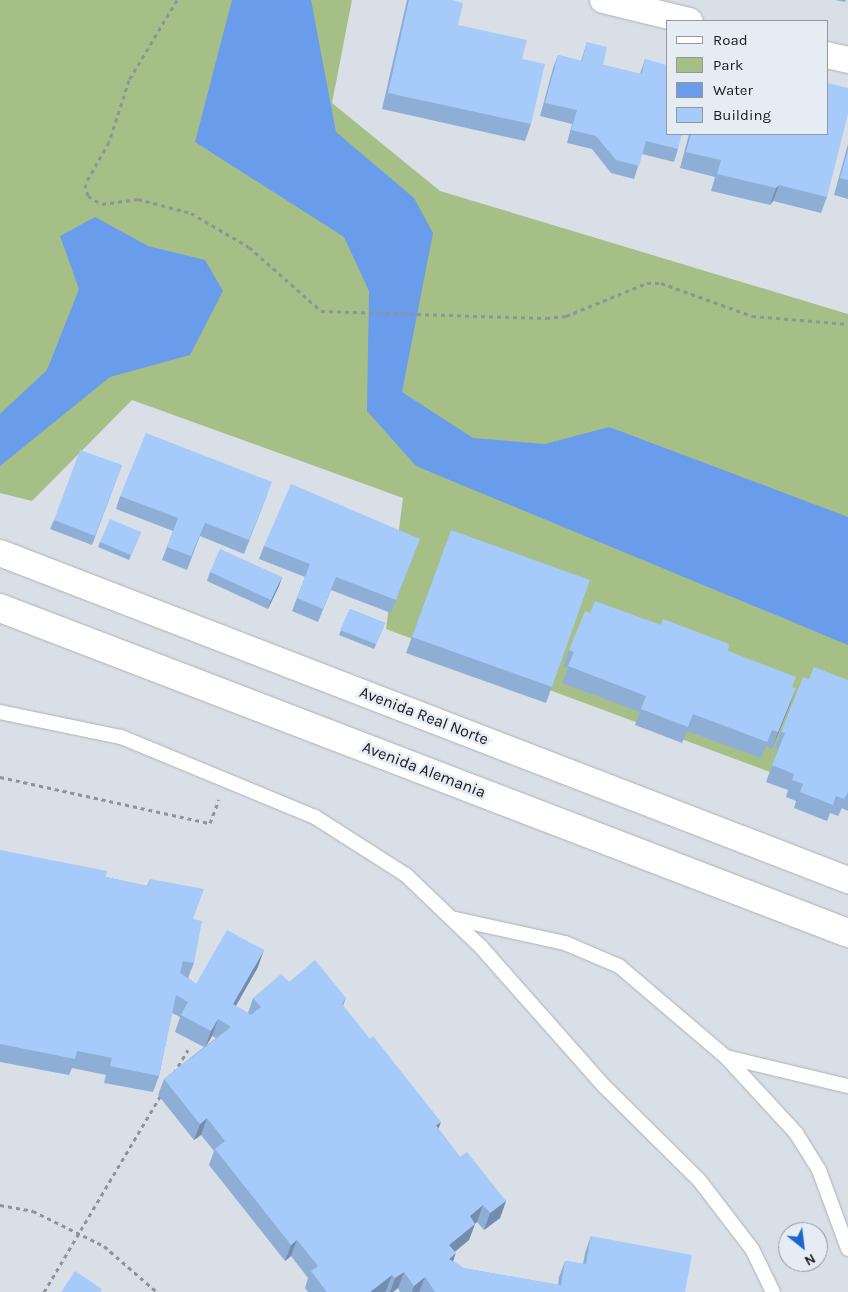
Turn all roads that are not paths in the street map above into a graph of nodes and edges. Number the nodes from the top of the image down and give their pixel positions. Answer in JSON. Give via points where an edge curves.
{"nodes":[{"id":1,"x":603,"y":0,"type":"edge"},
{"id":2,"x":685,"y":20,"type":"edge"},
{"id":3,"x":828,"y":55,"type":"edge"},
{"id":4,"x":848,"y":60,"type":"edge"},
{"id":5,"x":0,"y":553,"type":"edge"},
{"id":6,"x":0,"y":608,"type":"edge"},
{"id":7,"x":0,"y":712,"type":"edge"},
{"id":8,"x":848,"y":880,"type":"edge"},
{"id":9,"x":450,"y":918,"type":"junction"},
{"id":10,"x":848,"y":933,"type":"edge"},
{"id":11,"x":726,"y":1058,"type":"junction"},
{"id":12,"x":848,"y":1086,"type":"edge"},
{"id":13,"x":848,"y":1249,"type":"edge"},
{"id":14,"x":773,"y":1292,"type":"edge"}],
"edges":[{"from":1,"to":2,"type":"street"},
{"from":3,"to":4,"type":"street"},
{"from":5,"to":8,"type":"street","name":"Avenida Real Norte"},
{"from":6,"to":10,"type":"street","name":"Avenida Alemania"},
{"from":7,"to":9,"type":"lane","via":[[121,737],[316,817],[406,875]]},
{"from":9,"to":11,"type":"lane","via":[[565,943],[619,966]]},
{"from":9,"to":14,"type":"lane","via":[[545,1015],[604,1086],[698,1180],[752,1249]]},
{"from":11,"to":12,"type":"lane"},
{"from":11,"to":13,"type":"lane","via":[[796,1133],[815,1162]]}]}
